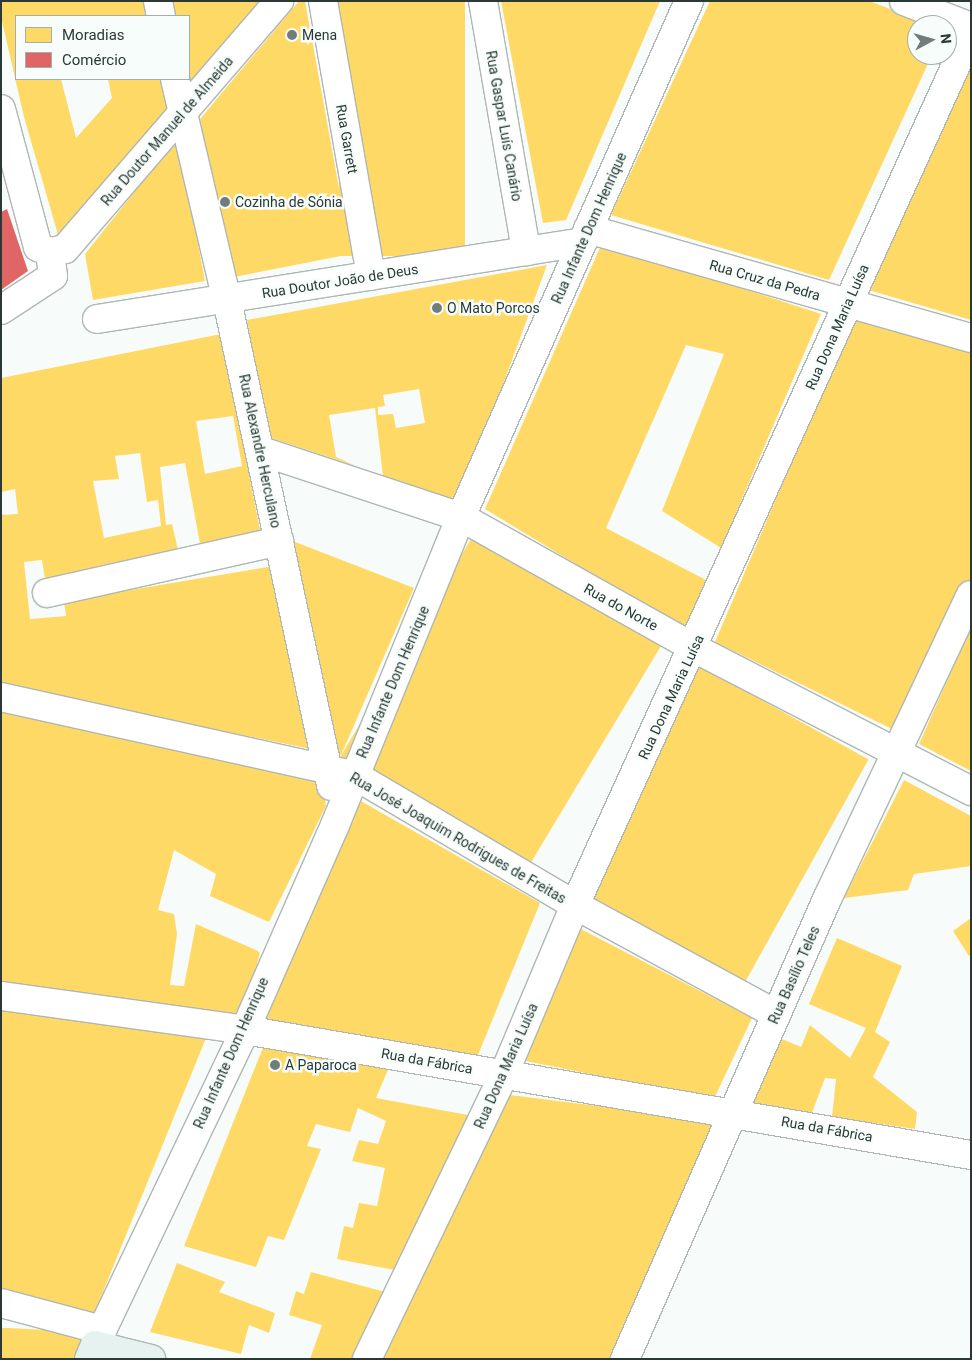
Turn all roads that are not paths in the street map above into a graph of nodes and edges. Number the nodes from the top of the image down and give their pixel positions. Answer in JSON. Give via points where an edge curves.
{"nodes":[{"id":1,"x":158,"y":1,"type":"edge"},
{"id":2,"x":279,"y":1,"type":"edge"},
{"id":3,"x":323,"y":1,"type":"edge"},
{"id":4,"x":483,"y":1,"type":"edge"},
{"id":5,"x":689,"y":1,"type":"edge"},
{"id":6,"x":904,"y":1,"type":"edge"},
{"id":7,"x":161,"y":15,"type":"edge"},
{"id":8,"x":971,"y":27,"type":"edge"},
{"id":9,"x":971,"y":32,"type":"edge"},
{"id":10,"x":174,"y":80,"type":"edge"},
{"id":11,"x":1,"y":109,"type":"edge"},
{"id":12,"x":182,"y":113,"type":"junction"},
{"id":13,"x":585,"y":236,"type":"junction"},
{"id":14,"x":526,"y":251,"type":"junction"},
{"id":15,"x":50,"y":252,"type":"junction"},
{"id":16,"x":371,"y":276,"type":"junction"},
{"id":17,"x":227,"y":300,"type":"junction"},
{"id":18,"x":847,"y":304,"type":"junction"},
{"id":19,"x":1,"y":310,"type":"edge"},
{"id":20,"x":97,"y":319,"type":"dead end"},
{"id":21,"x":971,"y":338,"type":"edge"},
{"id":22,"x":260,"y":451,"type":"junction"},
{"id":23,"x":461,"y":517,"type":"junction"},
{"id":24,"x":279,"y":541,"type":"junction"},
{"id":25,"x":47,"y":593,"type":"dead end"},
{"id":26,"x":971,"y":595,"type":"edge"},
{"id":27,"x":694,"y":648,"type":"junction"},
{"id":28,"x":1,"y":697,"type":"edge"},
{"id":29,"x":895,"y":751,"type":"junction"},
{"id":30,"x":342,"y":772,"type":"junction"},
{"id":31,"x":971,"y":792,"type":"edge"},
{"id":32,"x":335,"y":825,"type":"joint"},
{"id":33,"x":574,"y":905,"type":"junction"},
{"id":34,"x":1,"y":996,"type":"edge"},
{"id":35,"x":776,"y":1014,"type":"junction"},
{"id":36,"x":245,"y":1030,"type":"junction"},
{"id":37,"x":504,"y":1074,"type":"junction"},
{"id":38,"x":736,"y":1113,"type":"junction"},
{"id":39,"x":971,"y":1155,"type":"edge"},
{"id":40,"x":1,"y":1303,"type":"edge"},
{"id":41,"x":95,"y":1344,"type":"edge"},
{"id":42,"x":151,"y":1359,"type":"edge"},
{"id":43,"x":366,"y":1359,"type":"edge"},
{"id":44,"x":625,"y":1359,"type":"edge"}],
"edges":[{"from":1,"to":7,"type":"street"},
{"from":2,"to":12,"type":"street","name":"Rua Doutor Manuel de Almeida"},
{"from":3,"to":16,"type":"street","name":"Rua Garrett"},
{"from":4,"to":14,"type":"street","name":"Rua Gaspar Luís Canário"},
{"from":5,"to":13,"type":"street","name":"Rua Infante Dom Henrique"},
{"from":6,"to":8,"type":"street"},
{"from":9,"to":18,"type":"street","name":"Rua Dona Maria Luísa"},
{"from":10,"to":12,"type":"street","name":"Rua Alexandre Herculano"},
{"from":11,"to":15,"type":"street","via":[[38,247]]},
{"from":12,"to":15,"type":"street","name":"Rua Doutor Manuel de Almeida","via":[[65,249]]},
{"from":12,"to":17,"type":"street","name":"Rua Alexandre Herculano"},
{"from":13,"to":14,"type":"street","name":"Rua Doutor João de Deus"},
{"from":13,"to":18,"type":"street","name":"Rua Cruz da Pedra"},
{"from":13,"to":23,"type":"street","name":"Rua Infante Dom Henrique"},
{"from":14,"to":16,"type":"street","name":"Rua Doutor João de Deus"},
{"from":15,"to":19,"type":"street","via":[[53,276]]},
{"from":16,"to":17,"type":"street","name":"Rua Doutor João de Deus"},
{"from":17,"to":20,"type":"street","name":"Rua Doutor João de Deus"},
{"from":17,"to":22,"type":"street","name":"Rua Alexandre Herculano"},
{"from":18,"to":21,"type":"street","name":"Rua Cruz da Pedra"},
{"from":18,"to":27,"type":"street","name":"Rua Dona Maria Luísa"},
{"from":22,"to":23,"type":"street","name":"Rua do Norte"},
{"from":22,"to":24,"type":"street","name":"Rua Alexandre Herculano"},
{"from":23,"to":27,"type":"street","name":"Rua do Norte"},
{"from":23,"to":30,"type":"street","name":"Rua Infante Dom Henrique"},
{"from":24,"to":25,"type":"street"},
{"from":24,"to":30,"type":"street","name":"Rua Alexandre Herculano"},
{"from":26,"to":29,"type":"street","name":"Rua Basílio Teles"},
{"from":27,"to":29,"type":"street","name":"Rua do Norte"},
{"from":27,"to":33,"type":"street","name":"Rua Dona Maria Luísa"},
{"from":28,"to":30,"type":"street","name":"Rua José Joaquim Rodrigues de Freitas"},
{"from":29,"to":31,"type":"street","name":"Rua do Norte"},
{"from":29,"to":35,"type":"street","name":"Rua Basílio Teles"},
{"from":30,"to":32,"type":"street","name":"Rua Alexandre Herculano"},
{"from":30,"to":33,"type":"street","name":"Rua José Joaquim Rodrigues de Freitas"},
{"from":32,"to":36,"type":"street","name":"Rua Infante Dom Henrique"},
{"from":33,"to":35,"type":"street","name":"Rua José Joaquim Rodrigues de Freitas"},
{"from":33,"to":37,"type":"street","name":"Rua Dona Maria Luísa"},
{"from":34,"to":36,"type":"street","name":"Rua da Fábrica"},
{"from":35,"to":38,"type":"street","name":"Rua Basílio Teles"},
{"from":36,"to":37,"type":"street","name":"Rua da Fábrica"},
{"from":36,"to":41,"type":"street","name":"Rua Infante Dom Henrique"},
{"from":37,"to":38,"type":"street","name":"Rua da Fábrica"},
{"from":37,"to":43,"type":"street","name":"Rua Dona Maria Luísa"},
{"from":38,"to":39,"type":"street","name":"Rua da Fábrica"},
{"from":38,"to":44,"type":"street","name":"Rua Basílio Teles"},
{"from":40,"to":41,"type":"street"},
{"from":41,"to":42,"type":"main road"}]}
